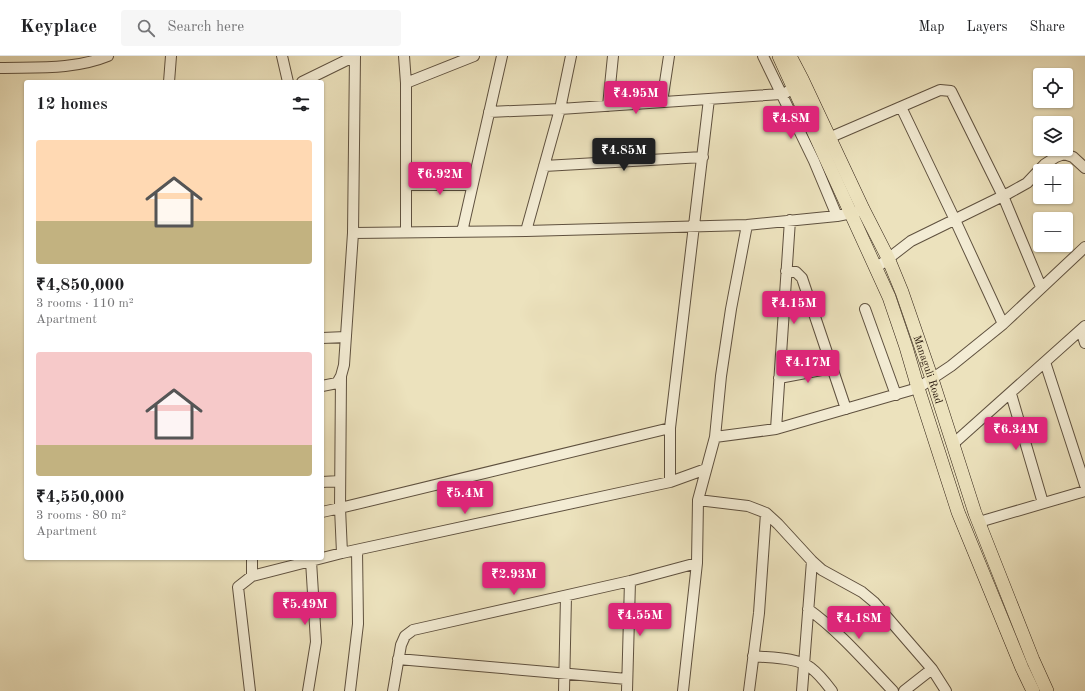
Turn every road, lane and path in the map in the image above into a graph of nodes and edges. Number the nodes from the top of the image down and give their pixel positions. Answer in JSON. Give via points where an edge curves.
{"nodes":[{"id":1,"x":108,"y":56,"type":"edge"},
{"id":2,"x":171,"y":56,"type":"edge"},
{"id":3,"x":282,"y":56,"type":"edge"},
{"id":4,"x":355,"y":56,"type":"edge"},
{"id":5,"x":404,"y":56,"type":"edge"},
{"id":6,"x":474,"y":56,"type":"edge"},
{"id":7,"x":502,"y":56,"type":"edge"},
{"id":8,"x":571,"y":56,"type":"edge"},
{"id":9,"x":613,"y":56,"type":"edge"},
{"id":10,"x":669,"y":56,"type":"edge"},
{"id":11,"x":763,"y":56,"type":"edge"},
{"id":12,"x":779,"y":56,"type":"edge"},
{"id":13,"x":790,"y":56,"type":"edge"},
{"id":14,"x":0,"y":68,"type":"edge"},
{"id":15,"x":168,"y":80,"type":"edge"},
{"id":16,"x":288,"y":80,"type":"edge"},
{"id":17,"x":306,"y":80,"type":"edge"},
{"id":18,"x":406,"y":83,"type":"junction"},
{"id":19,"x":798,"y":83,"type":"junction"},
{"id":20,"x":781,"y":94,"type":"junction"},
{"id":21,"x":709,"y":99,"type":"junction"},
{"id":22,"x":662,"y":102,"type":"junction"},
{"id":23,"x":608,"y":106,"type":"junction"},
{"id":24,"x":901,"y":107,"type":"junction"},
{"id":25,"x":560,"y":109,"type":"junction"},
{"id":26,"x":489,"y":112,"type":"junction"},
{"id":27,"x":824,"y":140,"type":"junction"},
{"id":28,"x":703,"y":157,"type":"junction"},
{"id":29,"x":544,"y":166,"type":"junction"},
{"id":30,"x":1085,"y":168,"type":"edge"},
{"id":31,"x":472,"y":185,"type":"junction"},
{"id":32,"x":406,"y":186,"type":"junction"},
{"id":33,"x":1003,"y":196,"type":"junction"},
{"id":34,"x":857,"y":212,"type":"junction"},
{"id":35,"x":837,"y":216,"type":"junction"},
{"id":36,"x":790,"y":220,"type":"junction"},
{"id":37,"x":955,"y":220,"type":"junction"},
{"id":38,"x":746,"y":225,"type":"junction"},
{"id":39,"x":694,"y":226,"type":"junction"},
{"id":40,"x":526,"y":231,"type":"junction"},
{"id":41,"x":406,"y":232,"type":"junction"},
{"id":42,"x":462,"y":232,"type":"junction"},
{"id":43,"x":353,"y":233,"type":"junction"},
{"id":44,"x":1085,"y":248,"type":"edge"},
{"id":45,"x":888,"y":258,"type":"junction"},
{"id":46,"x":876,"y":268,"type":"junction"},
{"id":47,"x":786,"y":270,"type":"junction"},
{"id":48,"x":1041,"y":287,"type":"junction"},
{"id":49,"x":865,"y":309,"type":"dead end"},
{"id":50,"x":1002,"y":324,"type":"junction"},
{"id":51,"x":1083,"y":328,"type":"edge"},
{"id":52,"x":346,"y":337,"type":"junction"},
{"id":53,"x":324,"y":338,"type":"edge"},
{"id":54,"x":1085,"y":343,"type":"edge"},
{"id":55,"x":1045,"y":362,"type":"junction"},
{"id":56,"x":832,"y":368,"type":"junction"},
{"id":57,"x":342,"y":376,"type":"junction"},
{"id":58,"x":779,"y":378,"type":"junction"},
{"id":59,"x":932,"y":379,"type":"junction"},
{"id":60,"x":324,"y":386,"type":"edge"},
{"id":61,"x":918,"y":388,"type":"junction"},
{"id":62,"x":1011,"y":394,"type":"junction"},
{"id":63,"x":896,"y":395,"type":"junction"},
{"id":64,"x":846,"y":409,"type":"junction"},
{"id":65,"x":670,"y":428,"type":"junction"},
{"id":66,"x":776,"y":429,"type":"junction"},
{"id":67,"x":715,"y":437,"type":"junction"},
{"id":68,"x":953,"y":444,"type":"junction"},
{"id":69,"x":706,"y":469,"type":"junction"},
{"id":70,"x":340,"y":481,"type":"junction"},
{"id":71,"x":324,"y":482,"type":"edge"},
{"id":72,"x":670,"y":482,"type":"junction"},
{"id":73,"x":1085,"y":484,"type":"edge"},
{"id":74,"x":1085,"y":491,"type":"edge"},
{"id":75,"x":698,"y":500,"type":"junction"},
{"id":76,"x":1043,"y":503,"type":"junction"},
{"id":77,"x":340,"y":508,"type":"junction"},
{"id":78,"x":324,"y":512,"type":"edge"},
{"id":79,"x":766,"y":513,"type":"junction"},
{"id":80,"x":978,"y":522,"type":"junction"},
{"id":81,"x":357,"y":550,"type":"junction"},
{"id":82,"x":342,"y":552,"type":"junction"},
{"id":83,"x":324,"y":557,"type":"edge"},
{"id":84,"x":252,"y":560,"type":"edge"},
{"id":85,"x":314,"y":560,"type":"edge"},
{"id":86,"x":311,"y":561,"type":"junction"},
{"id":87,"x":812,"y":561,"type":"junction"},
{"id":88,"x":697,"y":563,"type":"junction"},
{"id":89,"x":252,"y":576,"type":"junction"},
{"id":90,"x":630,"y":582,"type":"junction"},
{"id":91,"x":566,"y":596,"type":"junction"},
{"id":92,"x":808,"y":609,"type":"junction"},
{"id":93,"x":753,"y":656,"type":"junction"},
{"id":94,"x":398,"y":659,"type":"junction"},
{"id":95,"x":805,"y":664,"type":"junction"},
{"id":96,"x":932,"y":669,"type":"junction"},
{"id":97,"x":564,"y":674,"type":"junction"},
{"id":98,"x":627,"y":679,"type":"junction"},
{"id":99,"x":250,"y":691,"type":"edge"},
{"id":100,"x":308,"y":691,"type":"edge"},
{"id":101,"x":350,"y":691,"type":"edge"},
{"id":102,"x":393,"y":691,"type":"edge"},
{"id":103,"x":564,"y":691,"type":"edge"},
{"id":104,"x":627,"y":691,"type":"edge"},
{"id":105,"x":683,"y":691,"type":"edge"},
{"id":106,"x":749,"y":691,"type":"edge"},
{"id":107,"x":802,"y":691,"type":"edge"},
{"id":108,"x":832,"y":691,"type":"edge"},
{"id":109,"x":893,"y":691,"type":"edge"},
{"id":110,"x":904,"y":691,"type":"edge"},
{"id":111,"x":946,"y":691,"type":"edge"},
{"id":112,"x":1033,"y":691,"type":"edge"},
{"id":113,"x":1047,"y":691,"type":"edge"}],
"edges":[{"from":1,"to":14,"type":"street","via":[[79,65]]},
{"from":2,"to":15,"type":"street"},
{"from":3,"to":16,"type":"street"},
{"from":4,"to":17,"type":"street"},
{"from":4,"to":43,"type":"street"},
{"from":5,"to":18,"type":"street"},
{"from":6,"to":18,"type":"street"},
{"from":7,"to":26,"type":"street"},
{"from":8,"to":25,"type":"street"},
{"from":9,"to":23,"type":"street"},
{"from":10,"to":22,"type":"street"},
{"from":11,"to":20,"type":"street"},
{"from":12,"to":19,"type":"main road","name":"Managuli Road"},
{"from":13,"to":19,"type":"main road","name":"Managuli Road"},
{"from":18,"to":32,"type":"street"},
{"from":19,"to":20,"type":"street","via":[[782,96]]},
{"from":19,"to":27,"type":"main road","name":"Managuli Road"},
{"from":20,"to":21,"type":"street"},
{"from":20,"to":35,"type":"street","via":[[814,161]]},
{"from":21,"to":22,"type":"street"},
{"from":21,"to":28,"type":"street"},
{"from":22,"to":23,"type":"street"},
{"from":23,"to":25,"type":"street"},
{"from":24,"to":27,"type":"street"},
{"from":24,"to":33,"type":"street","via":[[940,90],[951,91]]},
{"from":24,"to":37,"type":"street"},
{"from":25,"to":26,"type":"street"},
{"from":25,"to":29,"type":"street"},
{"from":26,"to":31,"type":"street"},
{"from":27,"to":34,"type":"main road","name":"Managuli Road"},
{"from":28,"to":29,"type":"street"},
{"from":28,"to":39,"type":"street"},
{"from":29,"to":40,"type":"street"},
{"from":30,"to":33,"type":"street","via":[[1073,157],[1064,154],[1045,164],[1027,183]]},
{"from":31,"to":32,"type":"street"},
{"from":31,"to":42,"type":"street"},
{"from":32,"to":41,"type":"street"},
{"from":33,"to":37,"type":"street"},
{"from":33,"to":48,"type":"street"},
{"from":34,"to":35,"type":"street"},
{"from":34,"to":45,"type":"main road","name":"Managuli Road"},
{"from":34,"to":46,"type":"main road","name":"Managuli Road"},
{"from":35,"to":36,"type":"street"},
{"from":36,"to":38,"type":"street"},
{"from":36,"to":47,"type":"street"},
{"from":37,"to":45,"type":"street","via":[[911,241]]},
{"from":37,"to":50,"type":"street"},
{"from":38,"to":39,"type":"street"},
{"from":38,"to":67,"type":"street","via":[[721,376]]},
{"from":39,"to":40,"type":"street"},
{"from":39,"to":65,"type":"street"},
{"from":40,"to":42,"type":"street"},
{"from":41,"to":42,"type":"street"},
{"from":41,"to":43,"type":"street"},
{"from":43,"to":52,"type":"street"},
{"from":44,"to":48,"type":"street"},
{"from":45,"to":46,"type":"street"},
{"from":45,"to":59,"type":"main road","name":"Managuli Road"},
{"from":46,"to":61,"type":"main road","name":"Managuli Road","via":[[889,297]]},
{"from":47,"to":56,"type":"street","via":[[796,272],[802,278]]},
{"from":47,"to":58,"type":"street"},
{"from":48,"to":50,"type":"street"},
{"from":49,"to":63,"type":"street"},
{"from":50,"to":59,"type":"street"},
{"from":51,"to":54,"type":"street"},
{"from":51,"to":55,"type":"street"},
{"from":52,"to":53,"type":"street"},
{"from":52,"to":57,"type":"street"},
{"from":55,"to":62,"type":"street"},
{"from":55,"to":73,"type":"street"},
{"from":56,"to":58,"type":"street"},
{"from":56,"to":64,"type":"street"},
{"from":57,"to":60,"type":"street","via":[[336,383]]},
{"from":57,"to":70,"type":"street"},
{"from":58,"to":66,"type":"street"},
{"from":59,"to":61,"type":"street"},
{"from":59,"to":68,"type":"main road","name":"Managuli Road"},
{"from":61,"to":63,"type":"street"},
{"from":61,"to":112,"type":"main road","name":"Managuli Road","via":[[960,518]]},
{"from":62,"to":68,"type":"street"},
{"from":62,"to":76,"type":"street"},
{"from":63,"to":64,"type":"street"},
{"from":64,"to":66,"type":"street"},
{"from":65,"to":72,"type":"street"},
{"from":65,"to":77,"type":"street"},
{"from":66,"to":67,"type":"street"},
{"from":67,"to":69,"type":"street"},
{"from":68,"to":80,"type":"main road","name":"Managuli Road"},
{"from":69,"to":72,"type":"street"},
{"from":69,"to":75,"type":"street"},
{"from":70,"to":71,"type":"street"},
{"from":70,"to":77,"type":"street"},
{"from":72,"to":81,"type":"street"},
{"from":74,"to":76,"type":"street"},
{"from":75,"to":79,"type":"street","via":[[748,506]]},
{"from":75,"to":88,"type":"street"},
{"from":76,"to":80,"type":"street"},
{"from":77,"to":78,"type":"street"},
{"from":77,"to":82,"type":"street"},
{"from":79,"to":87,"type":"street"},
{"from":79,"to":93,"type":"street","via":[[759,613]]},
{"from":80,"to":113,"type":"main road","name":"Managuli Road"},
{"from":81,"to":82,"type":"street"},
{"from":81,"to":101,"type":"street","via":[[358,624]]},
{"from":82,"to":83,"type":"street"},
{"from":84,"to":89,"type":"street"},
{"from":85,"to":86,"type":"street"},
{"from":86,"to":89,"type":"street"},
{"from":86,"to":100,"type":"street","via":[[316,642]]},
{"from":87,"to":92,"type":"street"},
{"from":87,"to":96,"type":"street","via":[[826,573],[862,592],[874,602]]},
{"from":88,"to":90,"type":"street"},
{"from":88,"to":105,"type":"street"},
{"from":89,"to":99,"type":"street","via":[[238,587]]},
{"from":90,"to":91,"type":"street"},
{"from":90,"to":98,"type":"street"},
{"from":91,"to":94,"type":"street","via":[[413,630],[405,636]]},
{"from":91,"to":97,"type":"street"},
{"from":92,"to":95,"type":"street"},
{"from":92,"to":109,"type":"street","via":[[838,633]]},
{"from":93,"to":95,"type":"street"},
{"from":93,"to":106,"type":"street"},
{"from":94,"to":97,"type":"street"},
{"from":94,"to":102,"type":"street"},
{"from":95,"to":107,"type":"street"},
{"from":95,"to":108,"type":"street"},
{"from":96,"to":110,"type":"street"},
{"from":96,"to":111,"type":"street"},
{"from":97,"to":98,"type":"street"},
{"from":97,"to":103,"type":"street"},
{"from":98,"to":104,"type":"street"}]}
